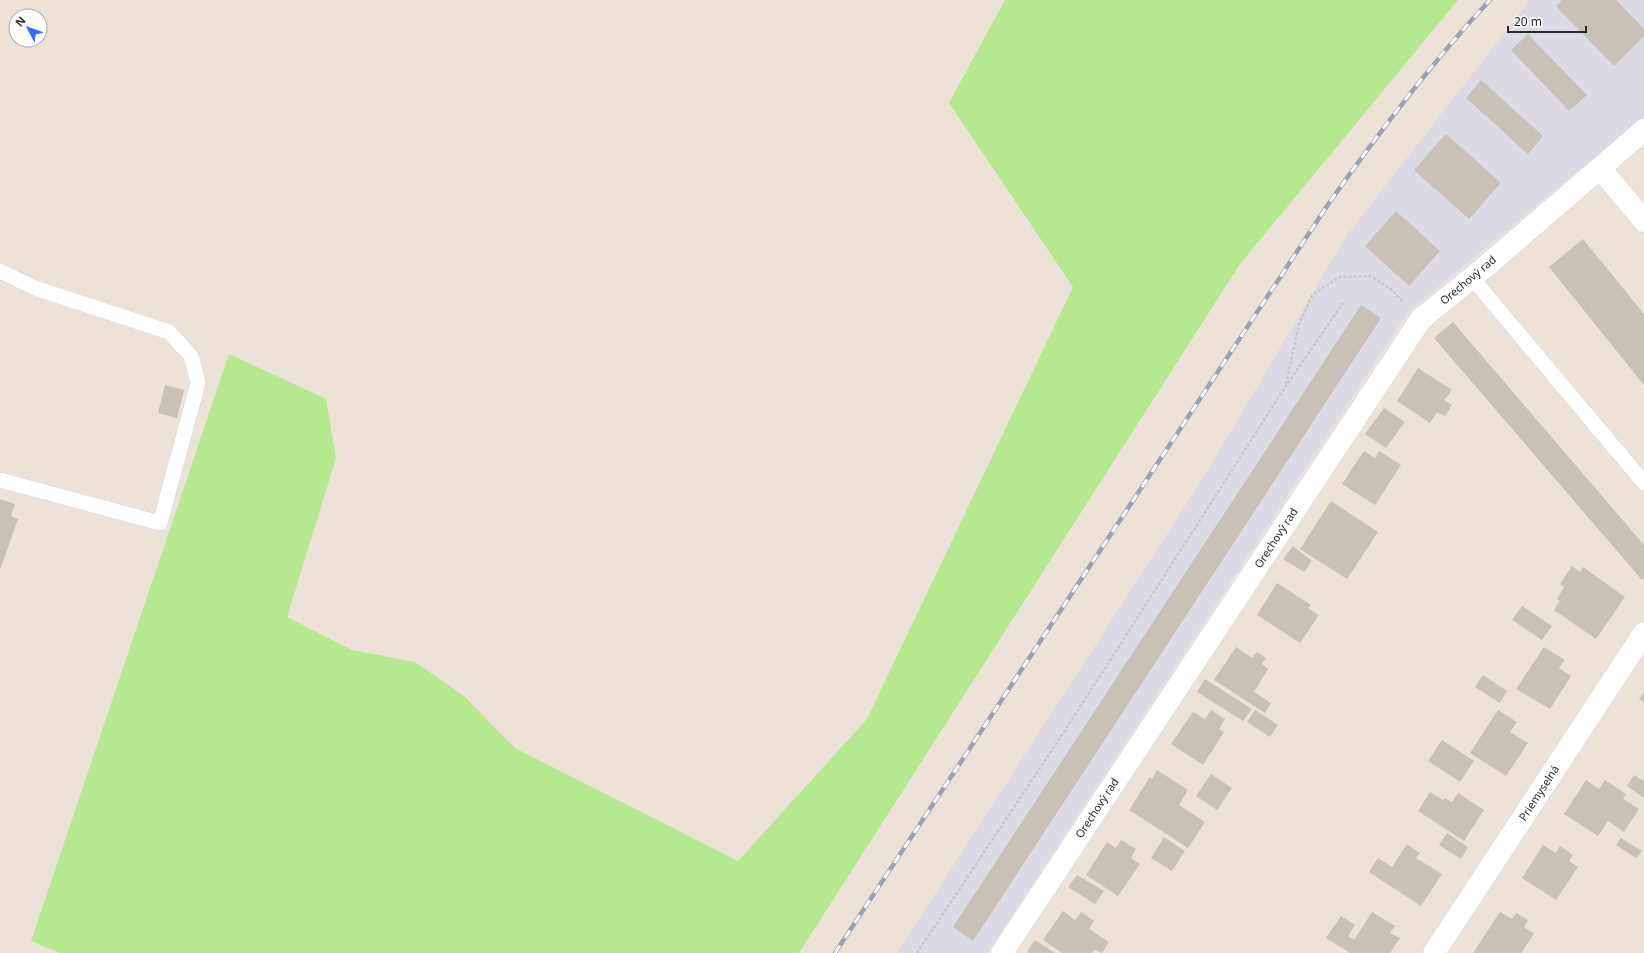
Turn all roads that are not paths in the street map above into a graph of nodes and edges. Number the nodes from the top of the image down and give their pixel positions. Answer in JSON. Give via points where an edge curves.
{"nodes":[{"id":1,"x":1644,"y":130,"type":"edge"},
{"id":2,"x":1600,"y":168,"type":"junction"},
{"id":3,"x":1644,"y":221,"type":"edge"},
{"id":4,"x":0,"y":271,"type":"edge"},
{"id":5,"x":1472,"y":278,"type":"junction"},
{"id":6,"x":0,"y":480,"type":"edge"},
{"id":7,"x":1644,"y":483,"type":"edge"},
{"id":8,"x":1644,"y":633,"type":"edge"},
{"id":9,"x":1002,"y":953,"type":"edge"},
{"id":10,"x":1434,"y":953,"type":"edge"}],
"edges":[{"from":1,"to":2,"type":"street","name":"Orechový rad"},
{"from":2,"to":3,"type":"street"},
{"from":2,"to":5,"type":"street","name":"Orechový rad"},
{"from":4,"to":6,"type":"lane","via":[[35,288],[169,332],[191,356],[198,383],[160,523]]},
{"from":5,"to":7,"type":"lane"},
{"from":5,"to":9,"type":"street","name":"Orechový rad","via":[[1421,319]]},
{"from":8,"to":10,"type":"street","name":"Priemyselná"}]}
